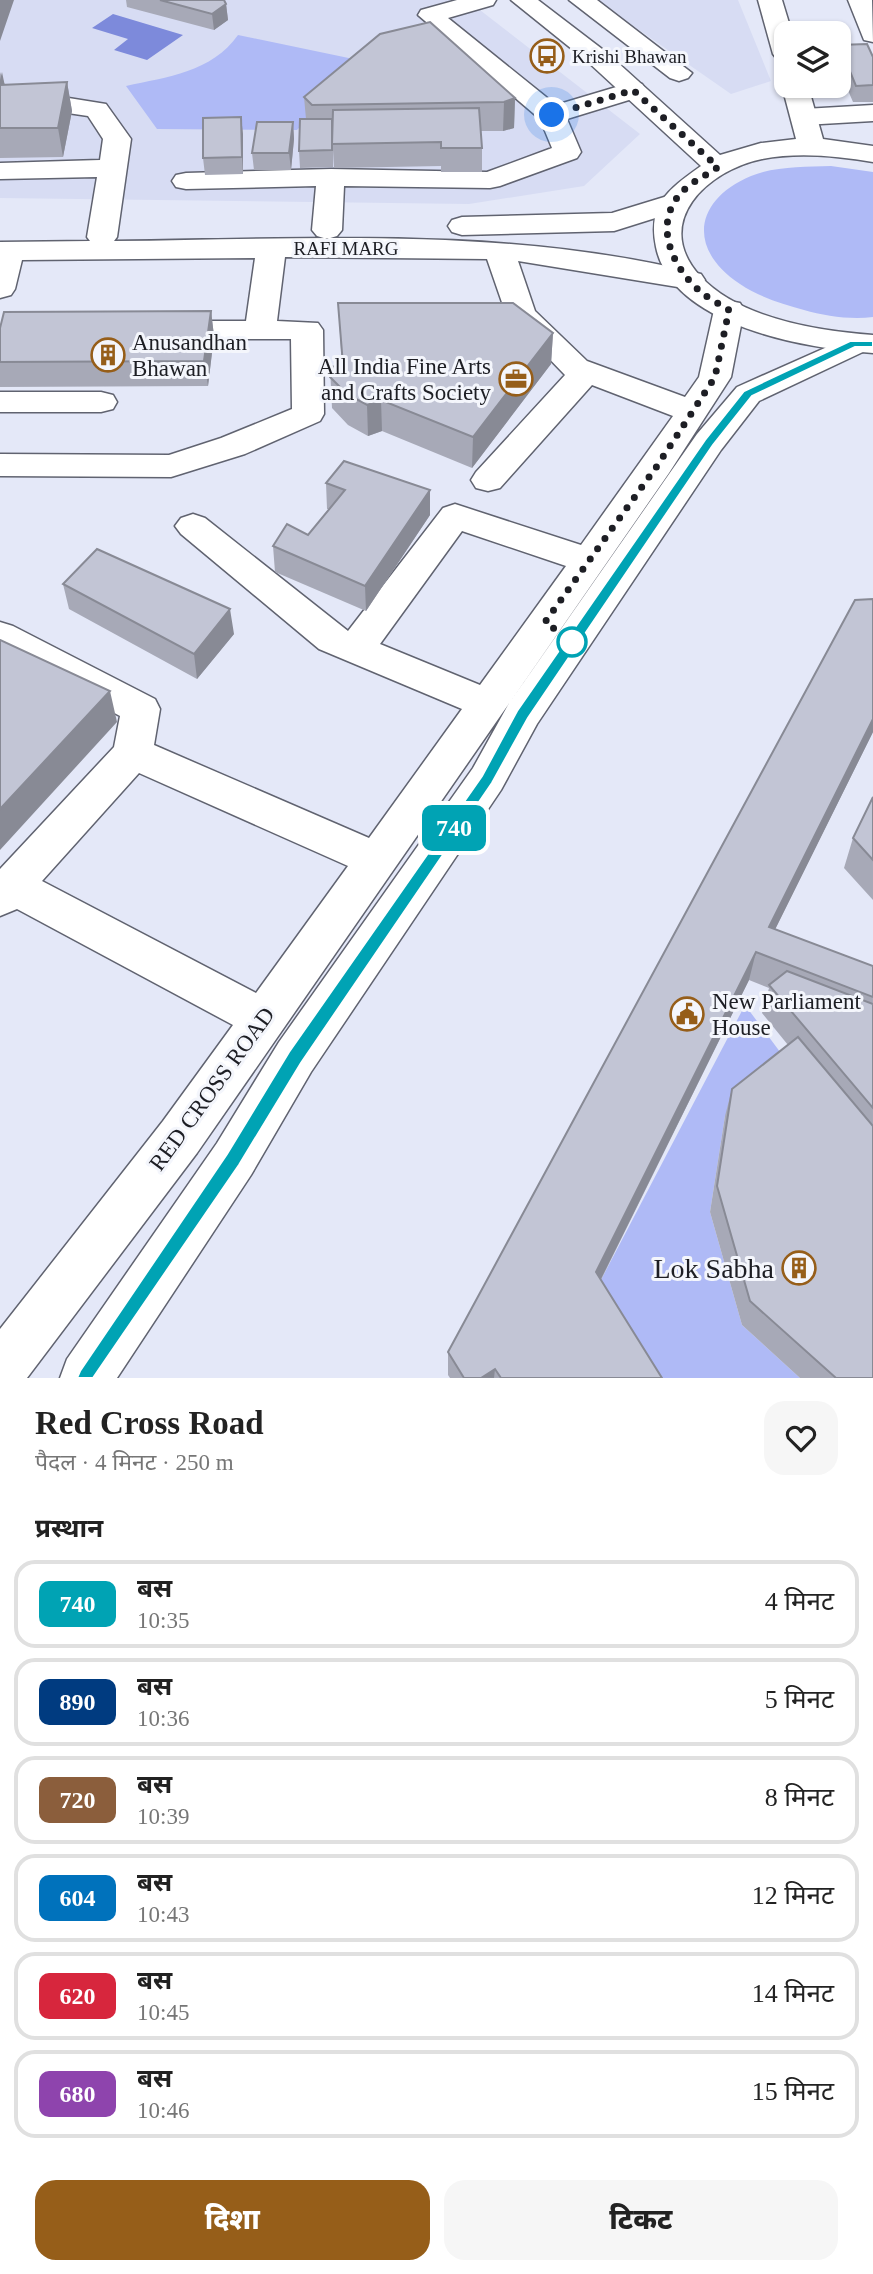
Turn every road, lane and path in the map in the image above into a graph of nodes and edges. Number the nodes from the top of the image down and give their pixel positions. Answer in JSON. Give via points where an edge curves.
{"nodes":[{"id":1,"x":484,"y":0,"type":"edge"},
{"id":2,"x":580,"y":0,"type":"edge"},
{"id":3,"x":770,"y":0,"type":"edge"},
{"id":4,"x":860,"y":0,"type":"edge"},
{"id":5,"x":530,"y":5,"type":"edge"},
{"id":6,"x":776,"y":21,"type":"edge"},
{"id":7,"x":873,"y":36,"type":"edge"},
{"id":8,"x":679,"y":73,"type":"dead end"},
{"id":9,"x":633,"y":90,"type":"junction"},
{"id":10,"x":0,"y":95,"type":"edge"},
{"id":11,"x":798,"y":98,"type":"edge"},
{"id":12,"x":873,"y":113,"type":"edge"},
{"id":13,"x":552,"y":115,"type":"junction"},
{"id":14,"x":804,"y":117,"type":"junction"},
{"id":15,"x":812,"y":147,"type":"junction"},
{"id":16,"x":873,"y":155,"type":"edge"},
{"id":17,"x":718,"y":167,"type":"junction"},
{"id":18,"x":112,"y":168,"type":"junction"},
{"id":19,"x":0,"y":170,"type":"edge"},
{"id":20,"x":331,"y":177,"type":"junction"},
{"id":21,"x":186,"y":181,"type":"dead end"},
{"id":22,"x":674,"y":203,"type":"junction"},
{"id":23,"x":327,"y":230,"type":"junction"},
{"id":24,"x":102,"y":237,"type":"junction"},
{"id":25,"x":3,"y":247,"type":"edge"},
{"id":26,"x":271,"y":249,"type":"junction"},
{"id":27,"x":499,"y":250,"type":"junction"},
{"id":28,"x":690,"y":280,"type":"junction"},
{"id":29,"x":0,"y":289,"type":"edge"},
{"id":30,"x":729,"y":310,"type":"junction"},
{"id":31,"x":137,"y":330,"type":"edge"},
{"id":32,"x":260,"y":330,"type":"junction"},
{"id":33,"x":863,"y":344,"type":"edge"},
{"id":34,"x":586,"y":372,"type":"junction"},
{"id":35,"x":0,"y":402,"type":"edge"},
{"id":36,"x":100,"y":402,"type":"dead end"},
{"id":37,"x":692,"y":411,"type":"junction"},
{"id":38,"x":0,"y":465,"type":"edge"},
{"id":39,"x":488,"y":480,"type":"dead end"},
{"id":40,"x":193,"y":526,"type":"dead end"},
{"id":41,"x":589,"y":561,"type":"junction"},
{"id":42,"x":0,"y":636,"type":"edge"},
{"id":43,"x":355,"y":649,"type":"junction"},
{"id":44,"x":488,"y":704,"type":"junction"},
{"id":45,"x":133,"y":753,"type":"junction"},
{"id":46,"x":377,"y":860,"type":"junction"},
{"id":47,"x":6,"y":892,"type":"edge"},
{"id":48,"x":264,"y":1019,"type":"junction"},
{"id":49,"x":0,"y":1371,"type":"edge"},
{"id":50,"x":86,"y":1378,"type":"edge"}],
"edges":[{"from":1,"to":13,"type":"street","via":[[430,15]]},
{"from":2,"to":5,"type":"street"},
{"from":2,"to":8,"type":"street"},
{"from":3,"to":6,"type":"street"},
{"from":4,"to":7,"type":"street"},
{"from":5,"to":9,"type":"street"},
{"from":9,"to":13,"type":"street"},
{"from":9,"to":17,"type":"street"},
{"from":10,"to":18,"type":"street","via":[[97,110],[117,139]]},
{"from":11,"to":14,"type":"street"},
{"from":12,"to":14,"type":"street"},
{"from":13,"to":20,"type":"street","via":[[567,152],[490,180]]},
{"from":14,"to":15,"type":"street"},
{"from":15,"to":16,"type":"street"},
{"from":15,"to":17,"type":"street","via":[[757,153]]},
{"from":17,"to":22,"type":"street","via":[[683,190]]},
{"from":18,"to":19,"type":"street"},
{"from":18,"to":24,"type":"street"},
{"from":20,"to":21,"type":"street"},
{"from":20,"to":23,"type":"street"},
{"from":22,"to":23,"type":"street","name":"RAFI MARG","via":[[614,222]]},
{"from":22,"to":28,"type":"street","via":[[668,218],[670,249]]},
{"from":23,"to":24,"type":"street","name":"RAFI MARG"},
{"from":24,"to":25,"type":"street","name":"RAFI MARG"},
{"from":25,"to":26,"type":"street","name":"RAFI MARG"},
{"from":25,"to":29,"type":"street"},
{"from":26,"to":27,"type":"street","name":"RAFI MARG"},
{"from":26,"to":32,"type":"street"},
{"from":27,"to":28,"type":"street","name":"RAFI MARG"},
{"from":27,"to":34,"type":"street","via":[[521,314],[576,368]]},
{"from":28,"to":30,"type":"street"},
{"from":30,"to":33,"type":"street","via":[[787,333]]},
{"from":30,"to":37,"type":"street","name":"RED CROSS ROAD","via":[[715,377]]},
{"from":31,"to":32,"type":"street"},
{"from":32,"to":38,"type":"street","via":[[307,330],[309,414],[171,466]]},
{"from":33,"to":50,"type":"street","via":[[748,394],[709,442],[522,715],[487,779],[295,1058]]},
{"from":34,"to":37,"type":"street"},
{"from":34,"to":39,"type":"street"},
{"from":35,"to":36,"type":"street"},
{"from":37,"to":41,"type":"street","name":"RED CROSS ROAD"},
{"from":40,"to":43,"type":"street","via":[[332,639]]},
{"from":41,"to":43,"type":"street","via":[[455,516]]},
{"from":41,"to":44,"type":"street","name":"RED CROSS ROAD"},
{"from":42,"to":45,"type":"street","via":[[141,709]]},
{"from":43,"to":44,"type":"street"},
{"from":44,"to":46,"type":"street","name":"RED CROSS ROAD"},
{"from":45,"to":46,"type":"street"},
{"from":45,"to":47,"type":"street"},
{"from":46,"to":48,"type":"street","name":"RED CROSS ROAD"},
{"from":47,"to":48,"type":"street"},
{"from":48,"to":49,"type":"street","name":"RED CROSS ROAD","via":[[180,1137]]}]}
